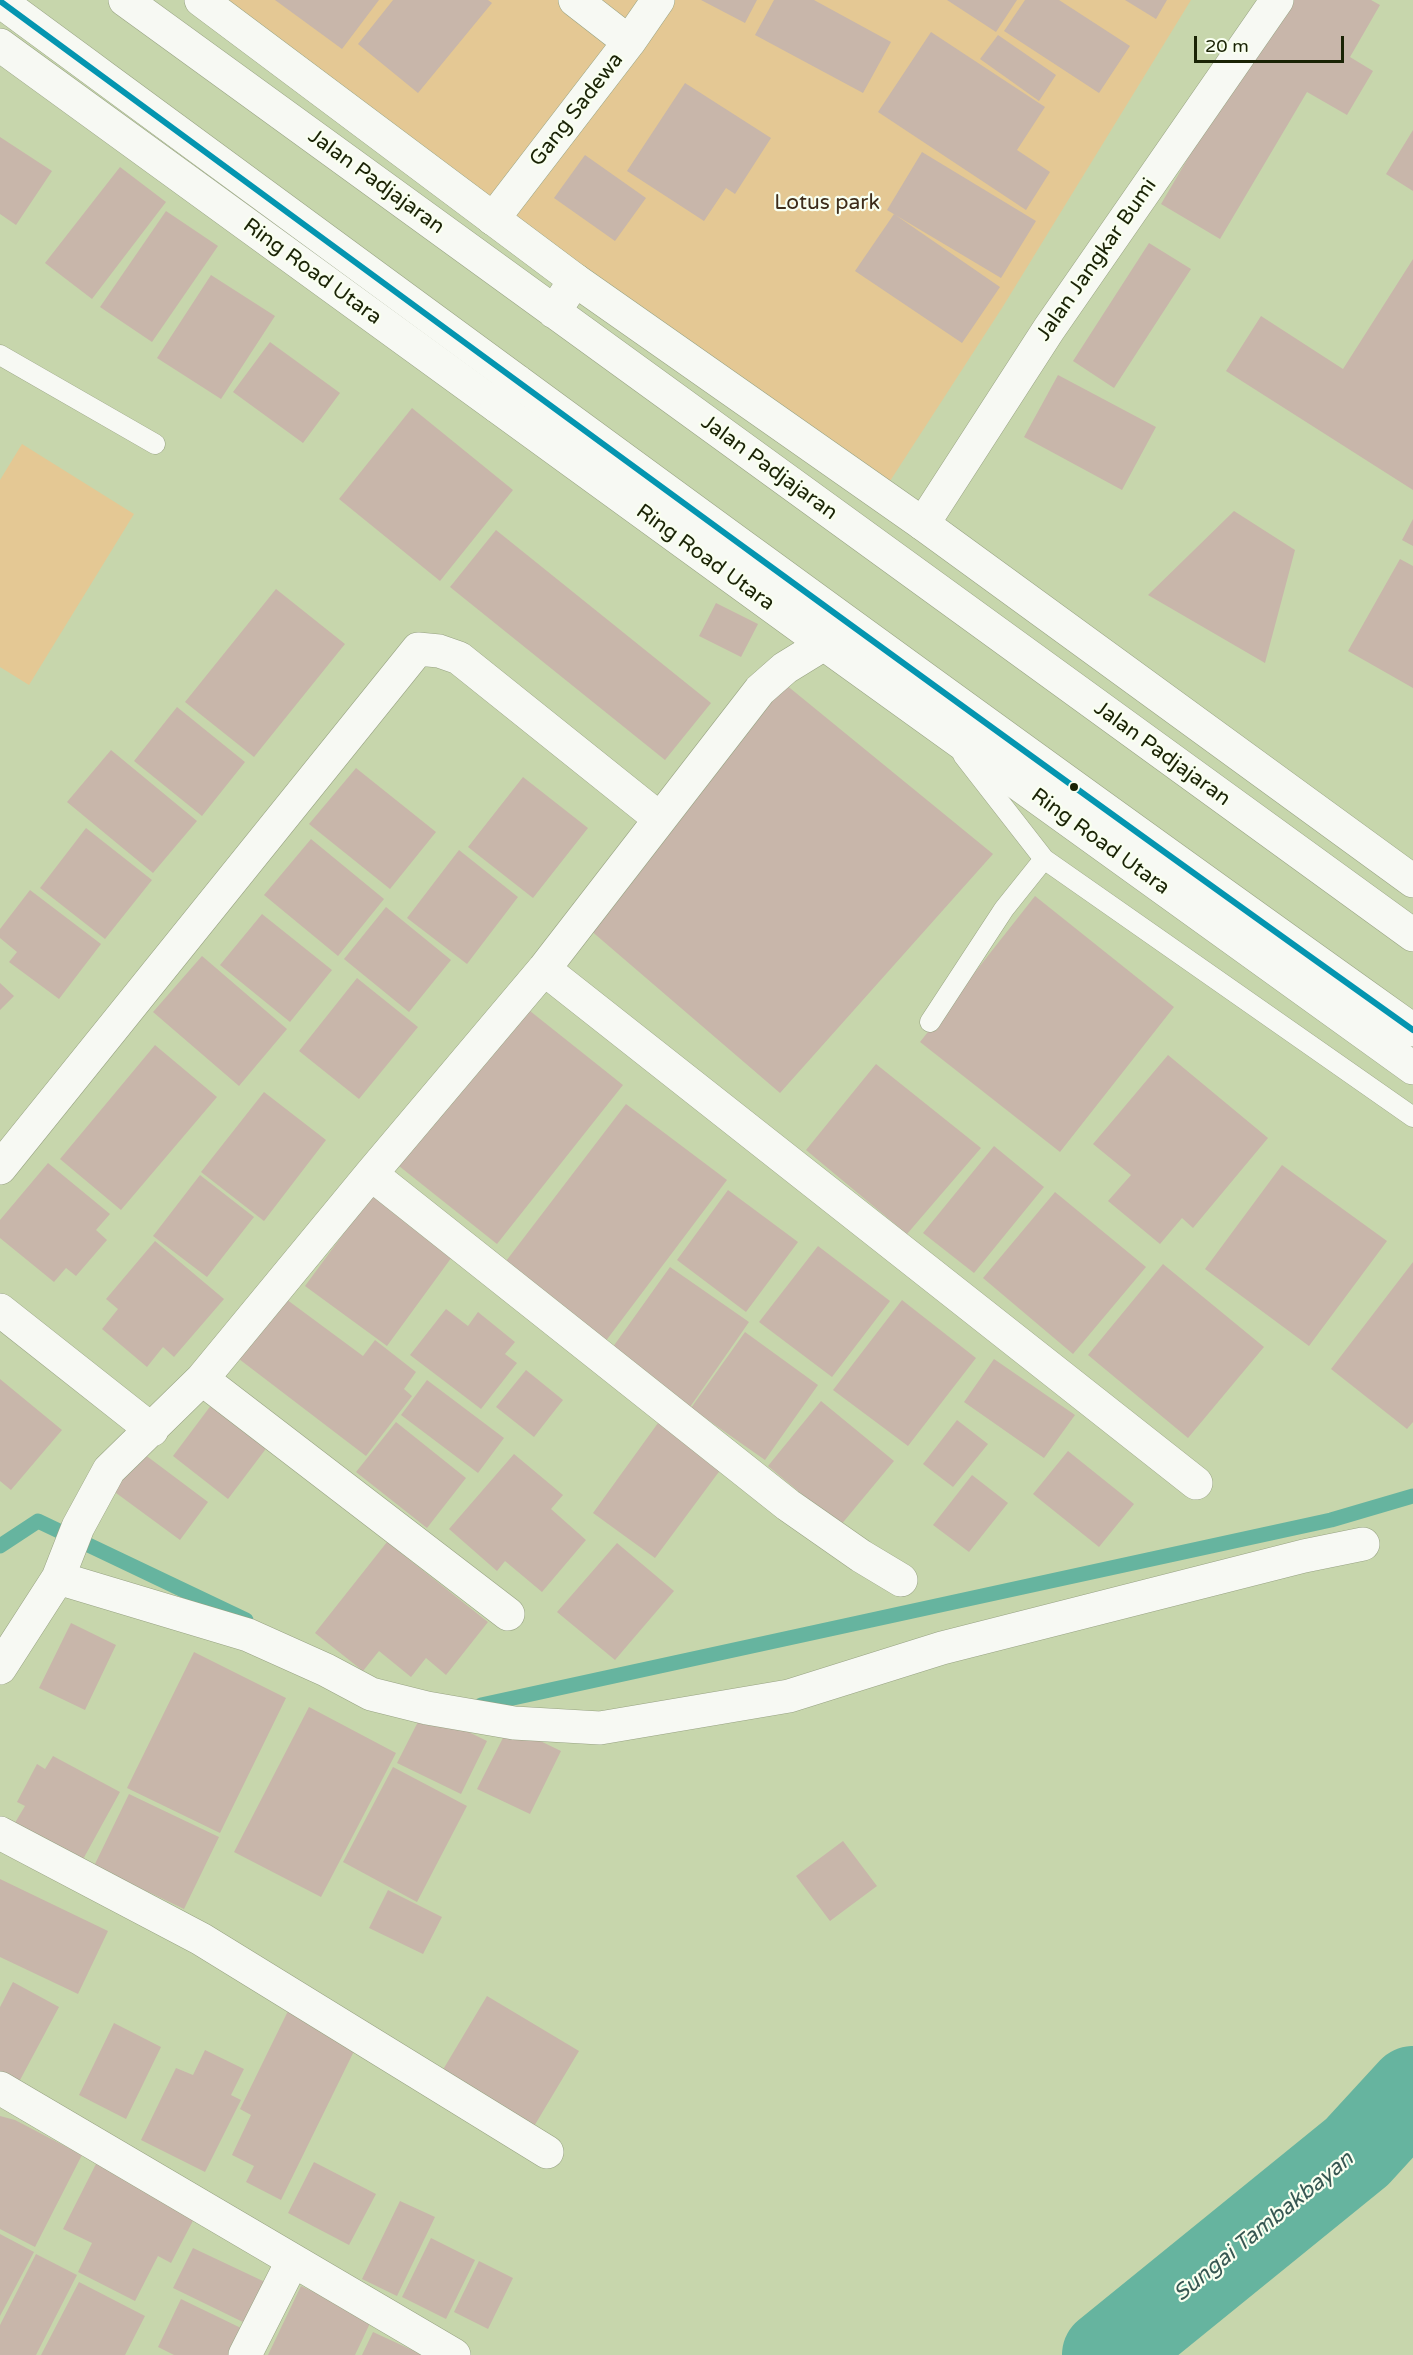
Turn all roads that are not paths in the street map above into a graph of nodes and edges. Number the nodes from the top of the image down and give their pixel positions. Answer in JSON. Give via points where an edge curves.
{"nodes":[{"id":1,"x":125,"y":0,"type":"edge"},
{"id":2,"x":201,"y":0,"type":"edge"},
{"id":3,"x":575,"y":0,"type":"edge"},
{"id":4,"x":658,"y":0,"type":"edge"},
{"id":5,"x":1277,"y":0,"type":"edge"},
{"id":6,"x":0,"y":1,"type":"edge"},
{"id":7,"x":629,"y":42,"type":"junction"},
{"id":8,"x":0,"y":45,"type":"edge"},
{"id":9,"x":494,"y":219,"type":"junction"},
{"id":10,"x":575,"y":280,"type":"junction"},
{"id":11,"x":554,"y":312,"type":"junction"},
{"id":12,"x":0,"y":355,"type":"edge"},
{"id":13,"x":517,"y":381,"type":"junction"},
{"id":14,"x":497,"y":406,"type":"junction"},
{"id":15,"x":155,"y":444,"type":"dead end"},
{"id":16,"x":923,"y":524,"type":"junction"},
{"id":17,"x":824,"y":644,"type":"junction"},
{"id":18,"x":942,"y":729,"type":"junction"},
{"id":19,"x":660,"y":819,"type":"junction"},
{"id":20,"x":1044,"y":859,"type":"junction"},
{"id":21,"x":1413,"y":881,"type":"edge"},
{"id":22,"x":1237,"y":922,"type":"junction"},
{"id":23,"x":1413,"y":935,"type":"edge"},
{"id":24,"x":544,"y":969,"type":"junction"},
{"id":25,"x":930,"y":1022,"type":"dead end"},
{"id":26,"x":1413,"y":1030,"type":"edge"},
{"id":27,"x":1413,"y":1068,"type":"edge"},
{"id":28,"x":1413,"y":1117,"type":"edge"},
{"id":29,"x":0,"y":1168,"type":"edge"},
{"id":30,"x":371,"y":1174,"type":"junction"},
{"id":31,"x":0,"y":1310,"type":"edge"},
{"id":32,"x":201,"y":1379,"type":"junction"},
{"id":33,"x":152,"y":1430,"type":"junction"},
{"id":34,"x":1197,"y":1483,"type":"dead end"},
{"id":35,"x":1363,"y":1544,"type":"dead end"},
{"id":36,"x":58,"y":1578,"type":"junction"},
{"id":37,"x":901,"y":1580,"type":"dead end"},
{"id":38,"x":508,"y":1614,"type":"dead end"},
{"id":39,"x":0,"y":1668,"type":"edge"},
{"id":40,"x":0,"y":1833,"type":"edge"},
{"id":41,"x":0,"y":2088,"type":"edge"},
{"id":42,"x":547,"y":2152,"type":"dead end"},
{"id":43,"x":292,"y":2262,"type":"junction"},
{"id":44,"x":245,"y":2355,"type":"edge"},
{"id":45,"x":454,"y":2355,"type":"edge"}],
"edges":[{"from":1,"to":11,"type":"main road","name":"Jalan Padjajaran"},
{"from":2,"to":9,"type":"main road"},
{"from":3,"to":7,"type":"main road"},
{"from":4,"to":7,"type":"main road","name":"Gang Sadewa"},
{"from":5,"to":16,"type":"main road","name":"Jalan Jangkar Bumi","via":[[1048,329]]},
{"from":6,"to":13,"type":"main road"},
{"from":7,"to":9,"type":"main road","name":"Gang Sadewa"},
{"from":8,"to":14,"type":"main road","name":"Ring Road Utara"},
{"from":9,"to":10,"type":"main road"},
{"from":10,"to":11,"type":"main road"},
{"from":10,"to":16,"type":"main road"},
{"from":11,"to":23,"type":"main road","name":"Jalan Padjajaran"},
{"from":12,"to":15,"type":"lane"},
{"from":13,"to":14,"type":"main road"},
{"from":13,"to":22,"type":"main road"},
{"from":14,"to":17,"type":"main road","name":"Ring Road Utara"},
{"from":16,"to":21,"type":"main road"},
{"from":17,"to":18,"type":"main road","name":"Ring Road Utara"},
{"from":17,"to":19,"type":"main road","via":[[785,668],[760,690]]},
{"from":18,"to":20,"type":"lane"},
{"from":18,"to":22,"type":"main road","name":"Ring Road Utara"},
{"from":19,"to":24,"type":"main road"},
{"from":19,"to":29,"type":"main road","via":[[459,658],[418,649]]},
{"from":20,"to":25,"type":"lane","via":[[1004,909]]},
{"from":20,"to":28,"type":"lane"},
{"from":22,"to":26,"type":"main road"},
{"from":22,"to":27,"type":"main road","name":"Ring Road Utara"},
{"from":24,"to":30,"type":"main road"},
{"from":24,"to":34,"type":"main road"},
{"from":30,"to":32,"type":"main road"},
{"from":30,"to":37,"type":"main road","via":[[788,1505]]},
{"from":31,"to":33,"type":"main road"},
{"from":32,"to":33,"type":"main road"},
{"from":32,"to":38,"type":"main road"},
{"from":33,"to":36,"type":"main road","via":[[109,1470],[78,1527]]},
{"from":35,"to":36,"type":"main road","via":[[942,1648],[789,1696],[600,1728],[514,1723],[371,1694],[248,1635]]},
{"from":36,"to":39,"type":"main road"},
{"from":40,"to":42,"type":"main road","via":[[201,1939]]},
{"from":41,"to":43,"type":"main road"},
{"from":43,"to":44,"type":"main road"},
{"from":43,"to":45,"type":"main road"}]}
